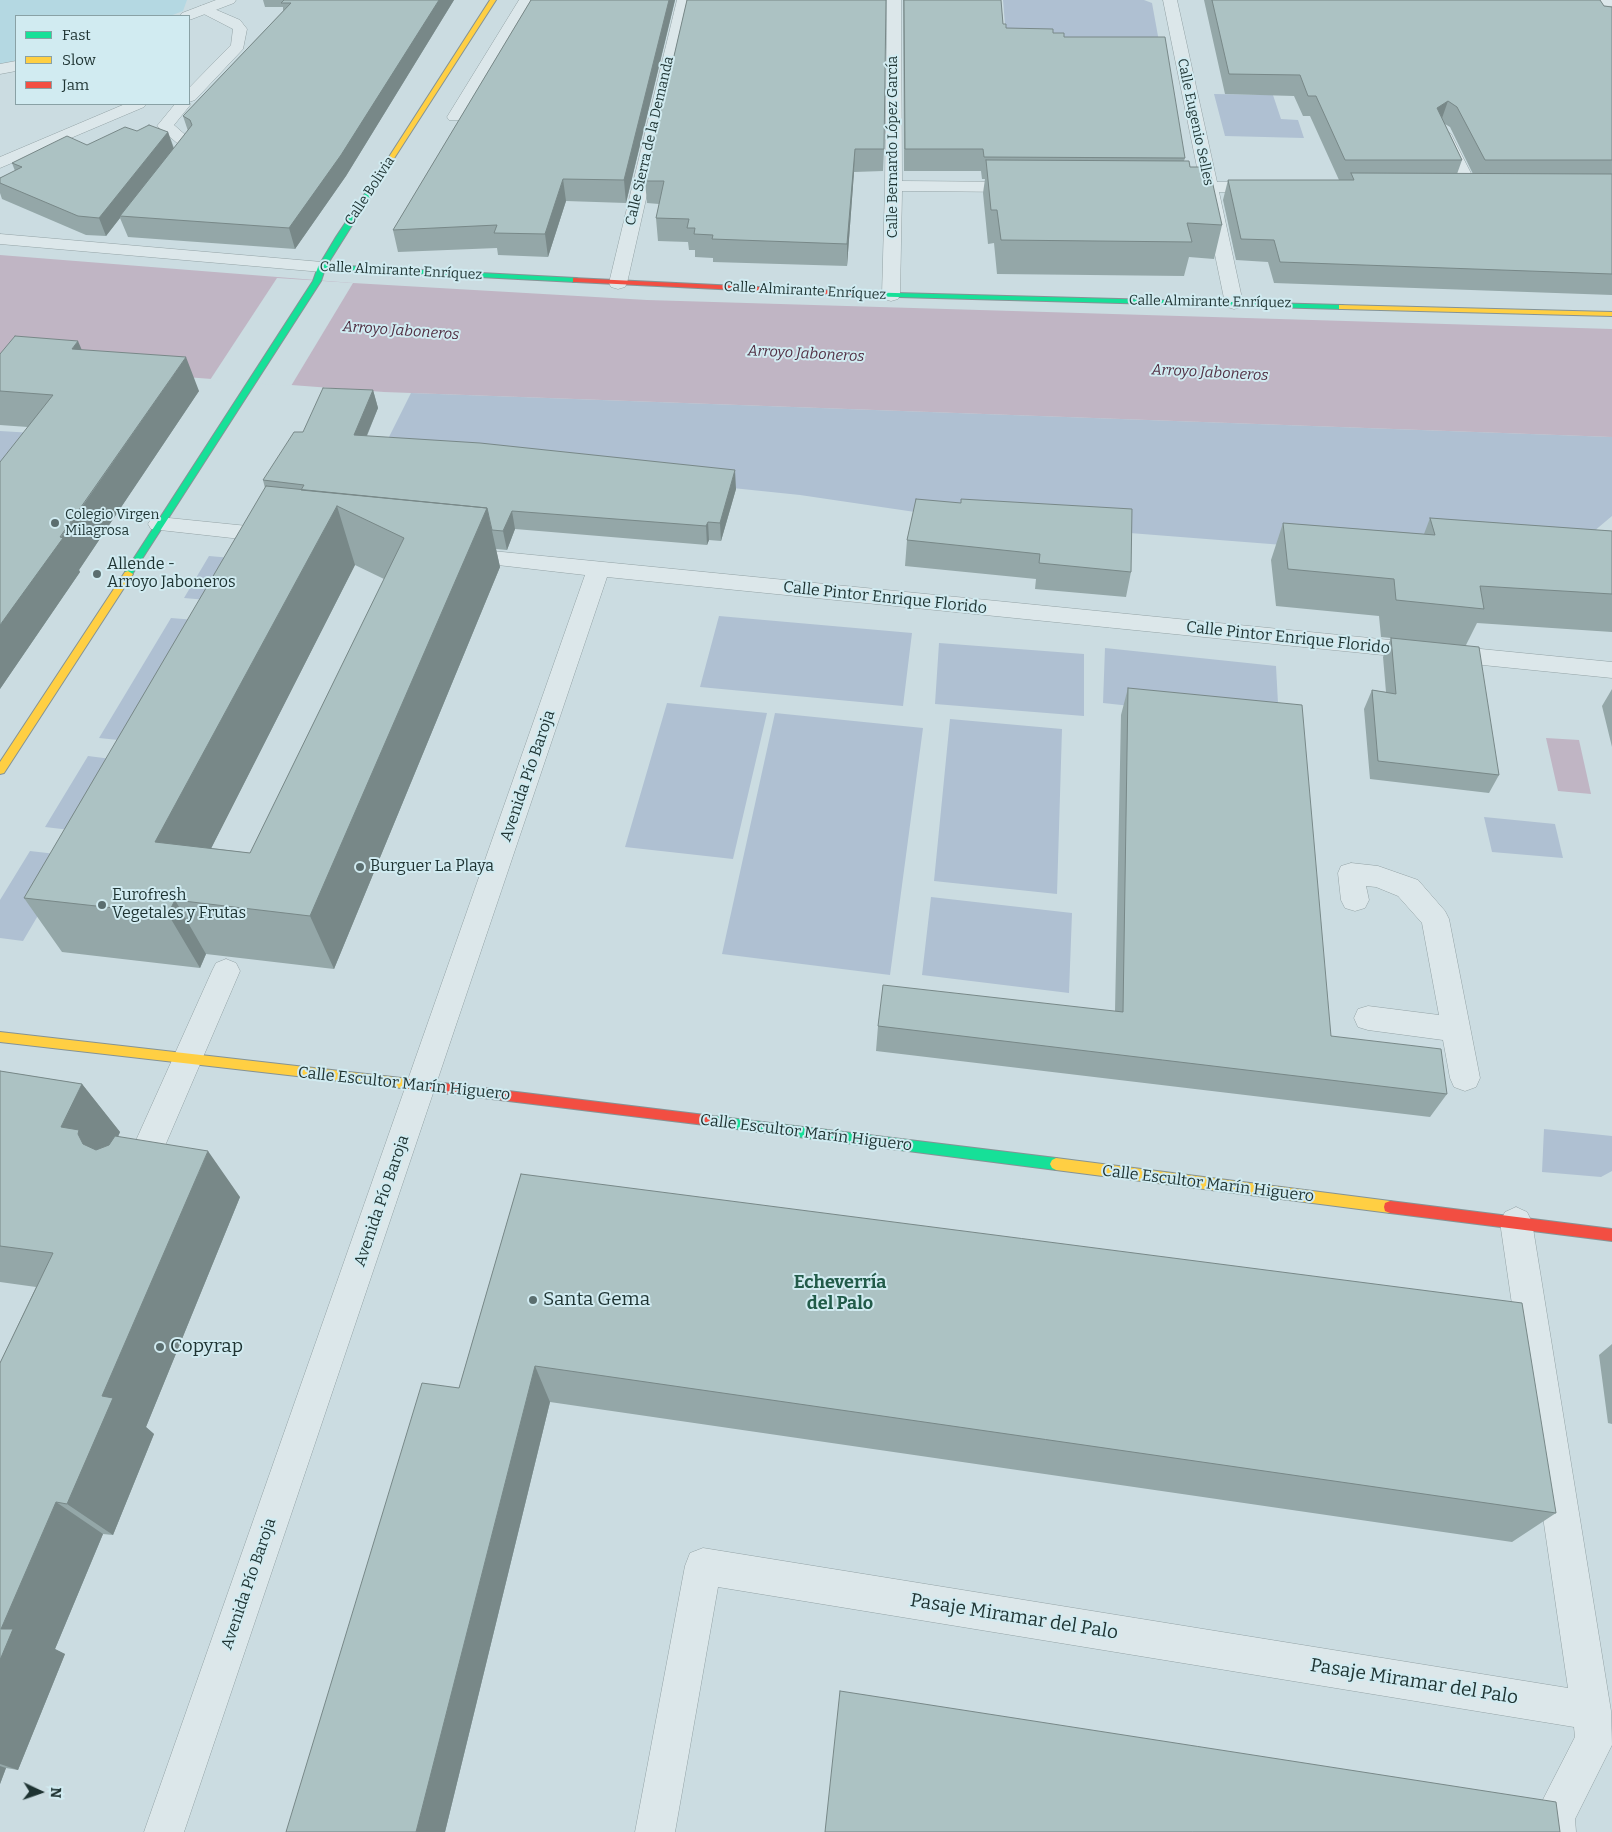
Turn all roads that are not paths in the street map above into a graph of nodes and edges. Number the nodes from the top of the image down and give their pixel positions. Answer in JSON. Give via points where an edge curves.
{"nodes":[{"id":1,"x":229,"y":0,"type":"edge"},
{"id":2,"x":493,"y":0,"type":"edge"},
{"id":3,"x":526,"y":0,"type":"edge"},
{"id":4,"x":684,"y":0,"type":"edge"},
{"id":5,"x":894,"y":0,"type":"edge"},
{"id":6,"x":1170,"y":0,"type":"edge"},
{"id":7,"x":1539,"y":0,"type":"edge"},
{"id":8,"x":1612,"y":2,"type":"edge"},
{"id":9,"x":205,"y":9,"type":"junction"},
{"id":10,"x":190,"y":15,"type":"edge"},
{"id":11,"x":15,"y":66,"type":"edge"},
{"id":12,"x":0,"y":70,"type":"edge"},
{"id":13,"x":191,"y":92,"type":"edge"},
{"id":14,"x":136,"y":105,"type":"edge"},
{"id":15,"x":182,"y":105,"type":"edge"},
{"id":16,"x":455,"y":117,"type":"dead end"},
{"id":17,"x":1440,"y":128,"type":"edge"},
{"id":18,"x":177,"y":160,"type":"edge"},
{"id":19,"x":0,"y":163,"type":"edge"},
{"id":20,"x":894,"y":186,"type":"junction"},
{"id":21,"x":1041,"y":186,"type":"edge"},
{"id":22,"x":1158,"y":187,"type":"edge"},
{"id":23,"x":1209,"y":187,"type":"junction"},
{"id":24,"x":1283,"y":187,"type":"edge"},
{"id":25,"x":1450,"y":187,"type":"edge"},
{"id":26,"x":1470,"y":188,"type":"junction"},
{"id":27,"x":1489,"y":188,"type":"edge"},
{"id":28,"x":120,"y":234,"type":"dead end"},
{"id":29,"x":0,"y":239,"type":"edge"},
{"id":30,"x":108,"y":248,"type":"junction"},
{"id":31,"x":320,"y":274,"type":"junction"},
{"id":32,"x":618,"y":283,"type":"junction"},
{"id":33,"x":891,"y":295,"type":"junction"},
{"id":34,"x":1234,"y":303,"type":"junction"},
{"id":35,"x":1612,"y":314,"type":"edge"},
{"id":36,"x":159,"y":524,"type":"junction"},
{"id":37,"x":295,"y":538,"type":"edge"},
{"id":38,"x":442,"y":553,"type":"edge"},
{"id":39,"x":598,"y":570,"type":"junction"},
{"id":40,"x":1612,"y":670,"type":"edge"},
{"id":41,"x":0,"y":770,"type":"edge"},
{"id":42,"x":1355,"y":900,"type":"dead end"},
{"id":43,"x":226,"y":971,"type":"edge"},
{"id":44,"x":1368,"y":1018,"type":"dead end"},
{"id":45,"x":1456,"y":1029,"type":"junction"},
{"id":46,"x":0,"y":1037,"type":"edge"},
{"id":47,"x":188,"y":1059,"type":"junction"},
{"id":48,"x":1465,"y":1078,"type":"dead end"},
{"id":49,"x":421,"y":1085,"type":"junction"},
{"id":50,"x":135,"y":1180,"type":"edge"},
{"id":51,"x":1516,"y":1222,"type":"junction"},
{"id":52,"x":1612,"y":1235,"type":"edge"},
{"id":53,"x":1592,"y":1711,"type":"junction"},
{"id":54,"x":164,"y":1832,"type":"edge"},
{"id":55,"x":655,"y":1832,"type":"edge"},
{"id":56,"x":1556,"y":1832,"type":"edge"}],
"edges":[{"from":1,"to":9,"type":"street"},
{"from":2,"to":31,"type":"street","name":"Calle Bolivia"},
{"from":3,"to":16,"type":"street"},
{"from":4,"to":32,"type":"street","name":"Calle Sierra de la Demanda"},
{"from":5,"to":20,"type":"street","name":"Calle Bernardo López García"},
{"from":6,"to":23,"type":"street","name":"Calle Eugenio Selles"},
{"from":7,"to":8,"type":"street"},
{"from":9,"to":10,"type":"street"},
{"from":9,"to":13,"type":"street","via":[[235,23],[240,30],[238,46]]},
{"from":11,"to":12,"type":"street"},
{"from":14,"to":19,"type":"street"},
{"from":15,"to":18,"type":"street","via":[[165,126],[188,145]]},
{"from":17,"to":26,"type":"street"},
{"from":20,"to":21,"type":"street"},
{"from":20,"to":33,"type":"street","name":"Calle Bernardo López García"},
{"from":22,"to":23,"type":"street"},
{"from":23,"to":24,"type":"street"},
{"from":23,"to":34,"type":"street","name":"Calle Eugenio Selles"},
{"from":25,"to":26,"type":"street"},
{"from":26,"to":27,"type":"street"},
{"from":28,"to":30,"type":"street"},
{"from":29,"to":30,"type":"street","name":"Calle Almirante Enríquez"},
{"from":30,"to":31,"type":"street","name":"Calle Almirante Enríquez"},
{"from":31,"to":32,"type":"street","name":"Calle Almirante Enríquez"},
{"from":31,"to":36,"type":"street","name":"Calle Bolivia"},
{"from":32,"to":33,"type":"street","name":"Calle Almirante Enríquez"},
{"from":33,"to":34,"type":"street","name":"Calle Almirante Enríquez"},
{"from":34,"to":35,"type":"street","name":"Calle Almirante Enríquez"},
{"from":36,"to":37,"type":"street"},
{"from":36,"to":41,"type":"street","name":"Calle Bolivia"},
{"from":38,"to":39,"type":"street","name":"Calle Pintor Enrique Florido"},
{"from":39,"to":40,"type":"street","name":"Calle Pintor Enrique Florido"},
{"from":39,"to":49,"type":"street","name":"Avenida Pío Baroja"},
{"from":42,"to":45,"type":"street","via":[[1351,873],[1378,876],[1408,888],[1435,919]]},
{"from":43,"to":47,"type":"street"},
{"from":44,"to":45,"type":"street"},
{"from":45,"to":48,"type":"street"},
{"from":46,"to":47,"type":"street","name":"Calle Escultor Marín Higuero"},
{"from":47,"to":49,"type":"street","name":"Calle Escultor Marín Higuero"},
{"from":47,"to":50,"type":"street"},
{"from":49,"to":51,"type":"street","name":"Calle Escultor Marín Higuero"},
{"from":49,"to":54,"type":"street","name":"Avenida Pío Baroja"},
{"from":51,"to":52,"type":"street","name":"Calle Escultor Marín Higuero"},
{"from":51,"to":53,"type":"street"},
{"from":53,"to":55,"type":"street","name":"Pasaje Miramar del Palo","via":[[703,1566]]},
{"from":53,"to":56,"type":"street","via":[[1595,1739],[1554,1817]]}]}
